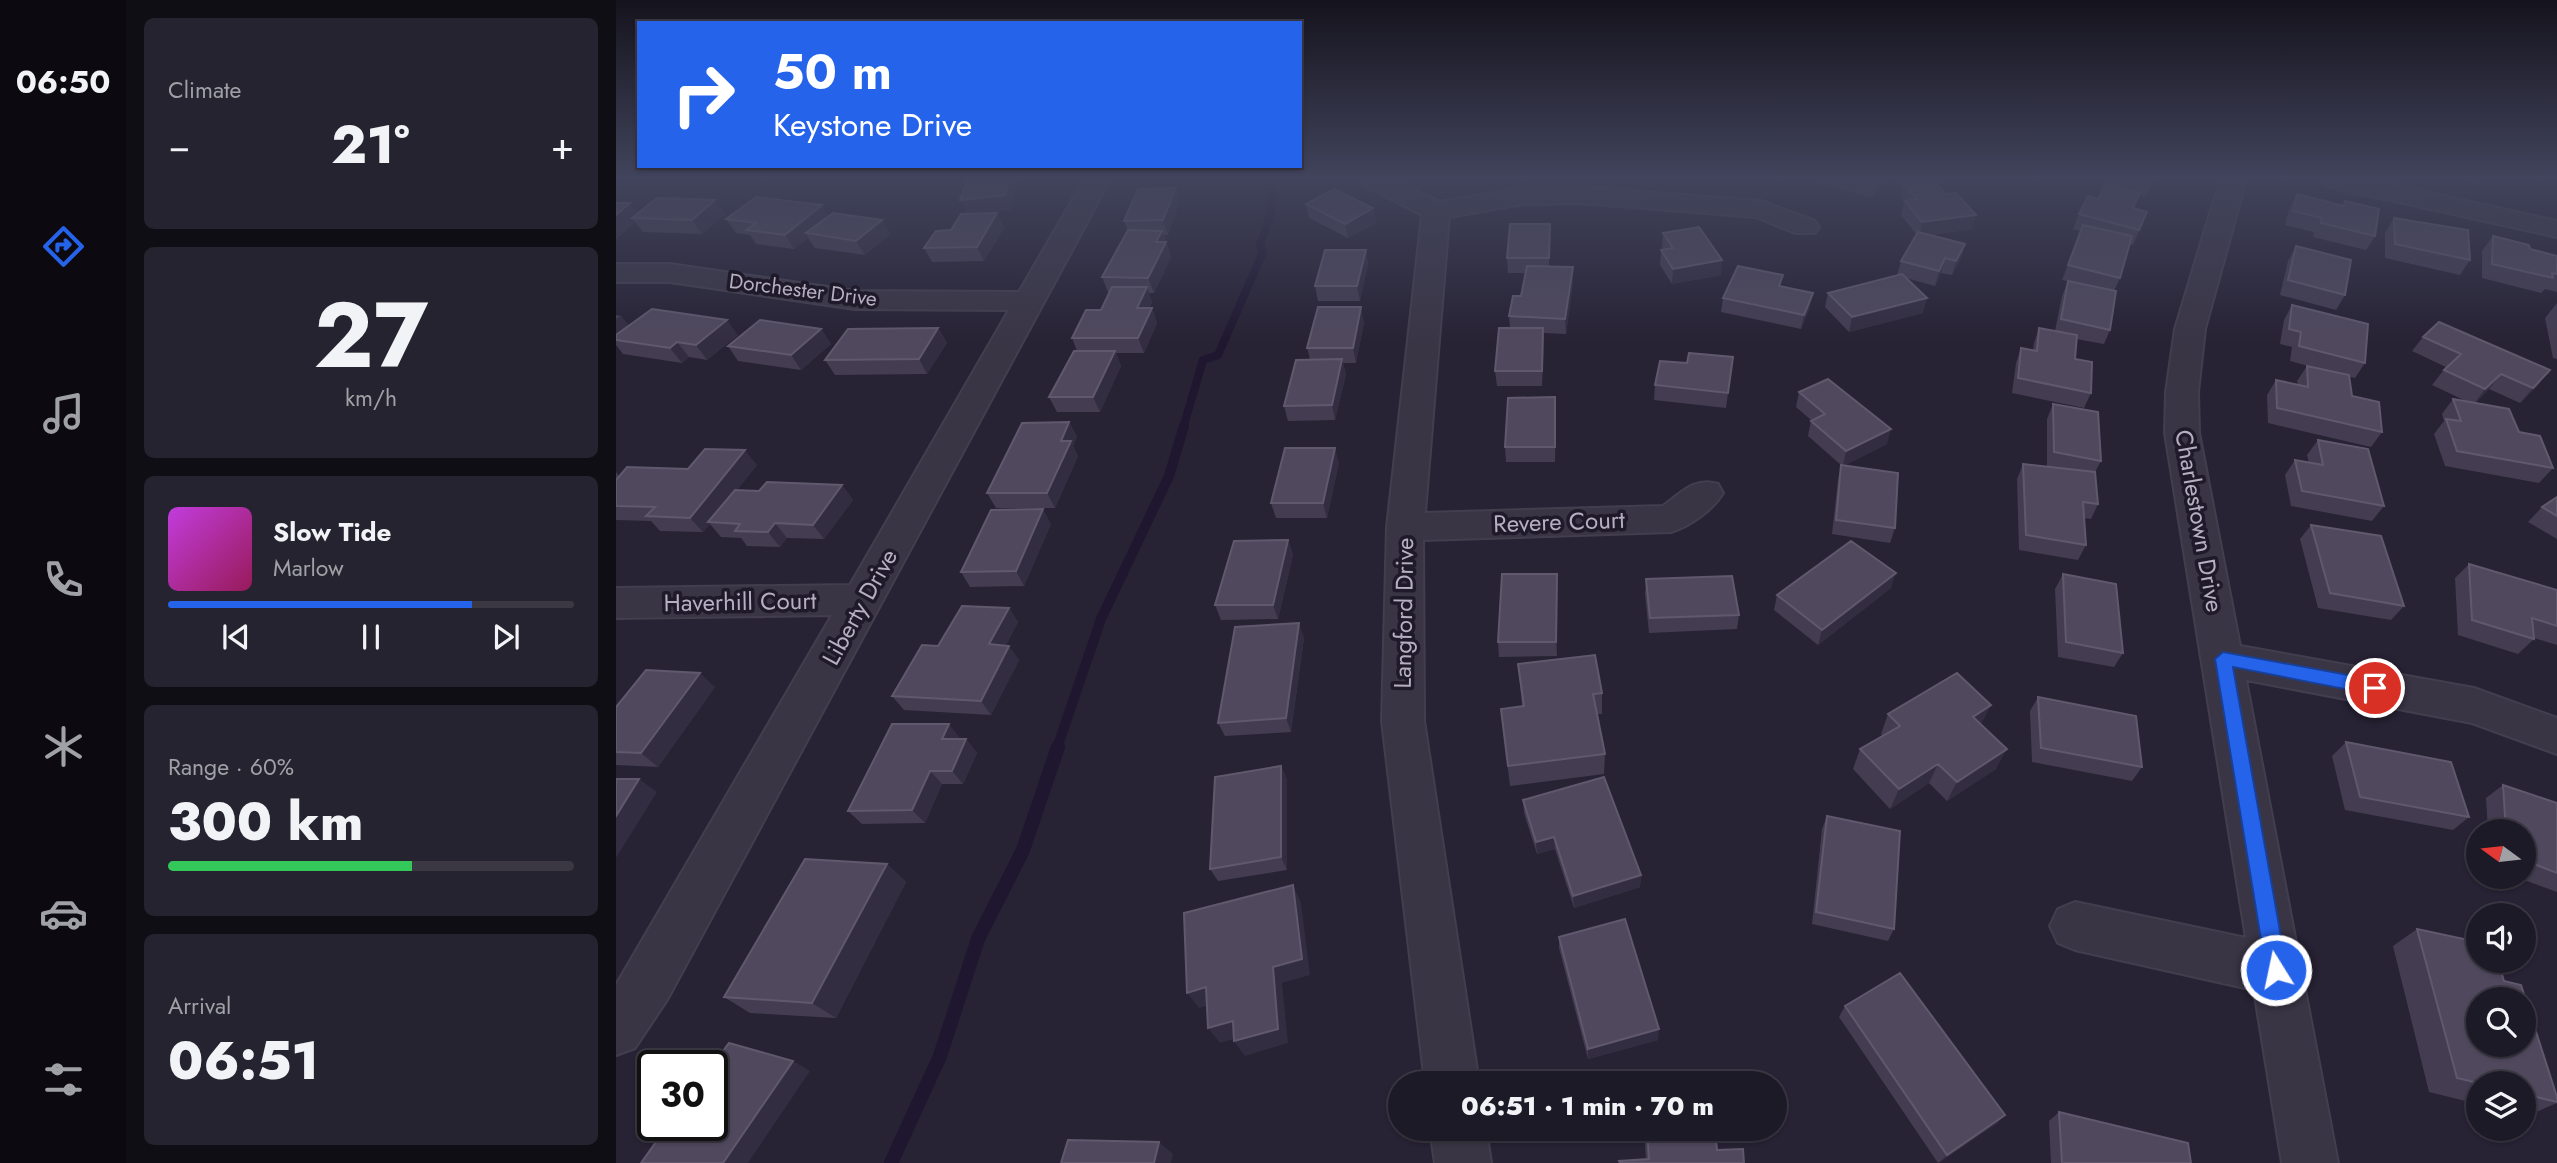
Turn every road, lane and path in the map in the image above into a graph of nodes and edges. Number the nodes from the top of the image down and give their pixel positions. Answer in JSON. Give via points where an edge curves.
{"nodes":[{"id":1,"x":1068,"y":234,"type":"edge"},
{"id":2,"x":1435,"y":234,"type":"edge"},
{"id":3,"x":2217,"y":234,"type":"edge"},
{"id":4,"x":616,"y":273,"type":"edge"},
{"id":5,"x":1032,"y":301,"type":"junction"},
{"id":6,"x":1705,"y":493,"type":"dead end"},
{"id":7,"x":1405,"y":527,"type":"junction"},
{"id":8,"x":864,"y":600,"type":"junction"},
{"id":9,"x":616,"y":603,"type":"edge"},
{"id":10,"x":2223,"y":659,"type":"junction"},
{"id":11,"x":2557,"y":736,"type":"edge"},
{"id":12,"x":2075,"y":926,"type":"dead end"},
{"id":13,"x":2276,"y":970,"type":"junction"},
{"id":14,"x":616,"y":1029,"type":"edge"},
{"id":15,"x":1450,"y":1071,"type":"edge"},
{"id":16,"x":1460,"y":1141,"type":"edge"},
{"id":17,"x":1463,"y":1163,"type":"edge"},
{"id":18,"x":2311,"y":1163,"type":"edge"}],
"edges":[{"from":1,"to":5,"type":"street","name":"Liberty Drive"},
{"from":2,"to":7,"type":"street","name":"Langford Drive"},
{"from":3,"to":10,"type":"street","name":"Charlestown Drive","via":[[2190,329],[2182,433]]},
{"from":4,"to":5,"type":"street","name":"Dorchester Drive","via":[[670,273],[855,300]]},
{"from":5,"to":8,"type":"street","name":"Liberty Drive"},
{"from":6,"to":7,"type":"street","name":"Revere Court","via":[[1671,519]]},
{"from":7,"to":15,"type":"street","name":"Langford Drive","via":[[1403,721]]},
{"from":8,"to":9,"type":"street","name":"Haverhill Court"},
{"from":8,"to":14,"type":"street","name":"Liberty Drive","via":[[649,982]]},
{"from":10,"to":11,"type":"street","via":[[2474,706]]},
{"from":10,"to":13,"type":"street","name":"Charlestown Drive"},
{"from":12,"to":13,"type":"street"},
{"from":13,"to":18,"type":"street","name":"Charlestown Drive"},
{"from":16,"to":17,"type":"street"}]}
